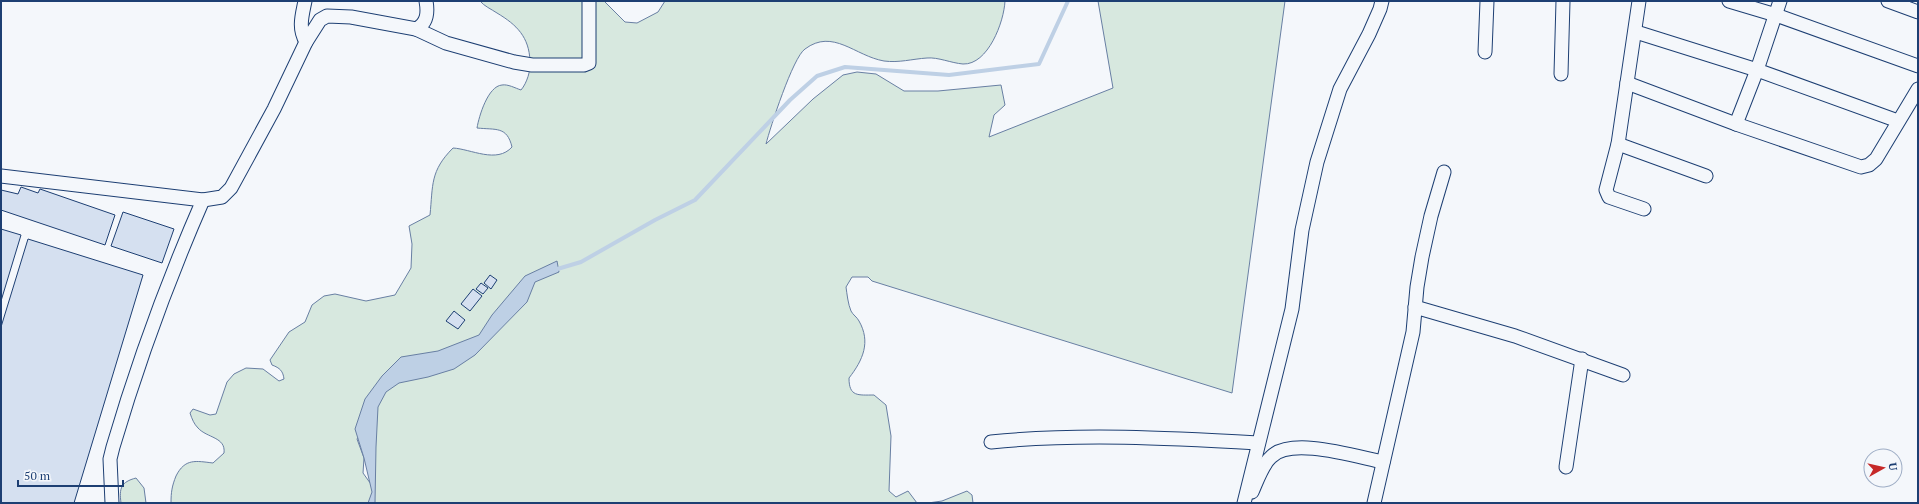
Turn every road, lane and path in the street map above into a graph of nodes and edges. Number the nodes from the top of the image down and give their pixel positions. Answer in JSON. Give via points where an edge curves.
{"nodes":[{"id":1,"x":305,"y":1,"type":"edge"},
{"id":2,"x":426,"y":1,"type":"edge"},
{"id":3,"x":589,"y":1,"type":"edge"},
{"id":4,"x":1382,"y":1,"type":"edge"},
{"id":5,"x":1487,"y":1,"type":"edge"},
{"id":6,"x":1563,"y":1,"type":"edge"},
{"id":7,"x":1639,"y":1,"type":"edge"},
{"id":8,"x":1729,"y":1,"type":"edge"},
{"id":9,"x":1780,"y":1,"type":"edge"},
{"id":10,"x":1888,"y":1,"type":"edge"},
{"id":11,"x":1918,"y":12,"type":"edge"},
{"id":12,"x":1776,"y":15,"type":"junction"},
{"id":13,"x":416,"y":28,"type":"junction"},
{"id":14,"x":1636,"y":32,"type":"junction"},
{"id":15,"x":306,"y":42,"type":"junction"},
{"id":16,"x":1485,"y":52,"type":"dead end"},
{"id":17,"x":1918,"y":66,"type":"edge"},
{"id":18,"x":1757,"y":70,"type":"junction"},
{"id":19,"x":1561,"y":74,"type":"dead end"},
{"id":20,"x":1628,"y":83,"type":"junction"},
{"id":21,"x":1918,"y":89,"type":"edge"},
{"id":22,"x":1898,"y":121,"type":"junction"},
{"id":23,"x":1736,"y":124,"type":"junction"},
{"id":24,"x":1618,"y":144,"type":"junction"},
{"id":25,"x":1444,"y":172,"type":"dead end"},
{"id":26,"x":1,"y":176,"type":"edge"},
{"id":27,"x":1706,"y":176,"type":"dead end"},
{"id":28,"x":203,"y":200,"type":"junction"},
{"id":29,"x":1644,"y":210,"type":"dead end"},
{"id":30,"x":1415,"y":307,"type":"junction"},
{"id":31,"x":1582,"y":359,"type":"junction"},
{"id":32,"x":1623,"y":375,"type":"dead end"},
{"id":33,"x":991,"y":442,"type":"dead end"},
{"id":34,"x":1258,"y":443,"type":"junction"},
{"id":35,"x":1383,"y":462,"type":"junction"},
{"id":36,"x":1566,"y":467,"type":"dead end"},
{"id":37,"x":112,"y":503,"type":"edge"},
{"id":38,"x":1245,"y":503,"type":"edge"},
{"id":39,"x":1374,"y":503,"type":"edge"}],
"edges":[{"from":1,"to":15,"type":"street","via":[[301,29]]},
{"from":2,"to":13,"type":"street","via":[[426,19]]},
{"from":3,"to":13,"type":"street","via":[[590,53],[589,63],[584,65],[532,65],[514,62],[446,43]]},
{"from":4,"to":34,"type":"street","via":[[1369,34],[1340,89],[1317,162],[1302,230],[1292,309]]},
{"from":5,"to":16,"type":"street"},
{"from":6,"to":19,"type":"street"},
{"from":7,"to":14,"type":"street"},
{"from":8,"to":12,"type":"street"},
{"from":9,"to":12,"type":"street"},
{"from":10,"to":11,"type":"street"},
{"from":12,"to":17,"type":"street"},
{"from":12,"to":18,"type":"street"},
{"from":13,"to":15,"type":"street","via":[[370,19],[327,16],[320,20]]},
{"from":14,"to":18,"type":"street"},
{"from":14,"to":20,"type":"street"},
{"from":15,"to":28,"type":"street","via":[[274,109],[231,188],[222,197]]},
{"from":18,"to":22,"type":"street"},
{"from":18,"to":23,"type":"street"},
{"from":20,"to":23,"type":"street"},
{"from":20,"to":24,"type":"street"},
{"from":21,"to":22,"type":"street"},
{"from":22,"to":23,"type":"street","via":[[1876,159],[1861,167]]},
{"from":24,"to":27,"type":"street"},
{"from":24,"to":29,"type":"street","via":[[1606,194]]},
{"from":25,"to":30,"type":"street","via":[[1430,216]]},
{"from":26,"to":28,"type":"street"},
{"from":28,"to":37,"type":"street","via":[[157,313],[113,447],[110,459]]},
{"from":30,"to":31,"type":"street","via":[[1488,327]]},
{"from":30,"to":35,"type":"street","via":[[1413,332]]},
{"from":31,"to":32,"type":"street"},
{"from":31,"to":36,"type":"street"},
{"from":33,"to":34,"type":"street","via":[[1110,437]]},
{"from":34,"to":38,"type":"street"},
{"from":35,"to":38,"type":"street","via":[[1299,447],[1280,449],[1270,457]]},
{"from":35,"to":39,"type":"street"}]}
